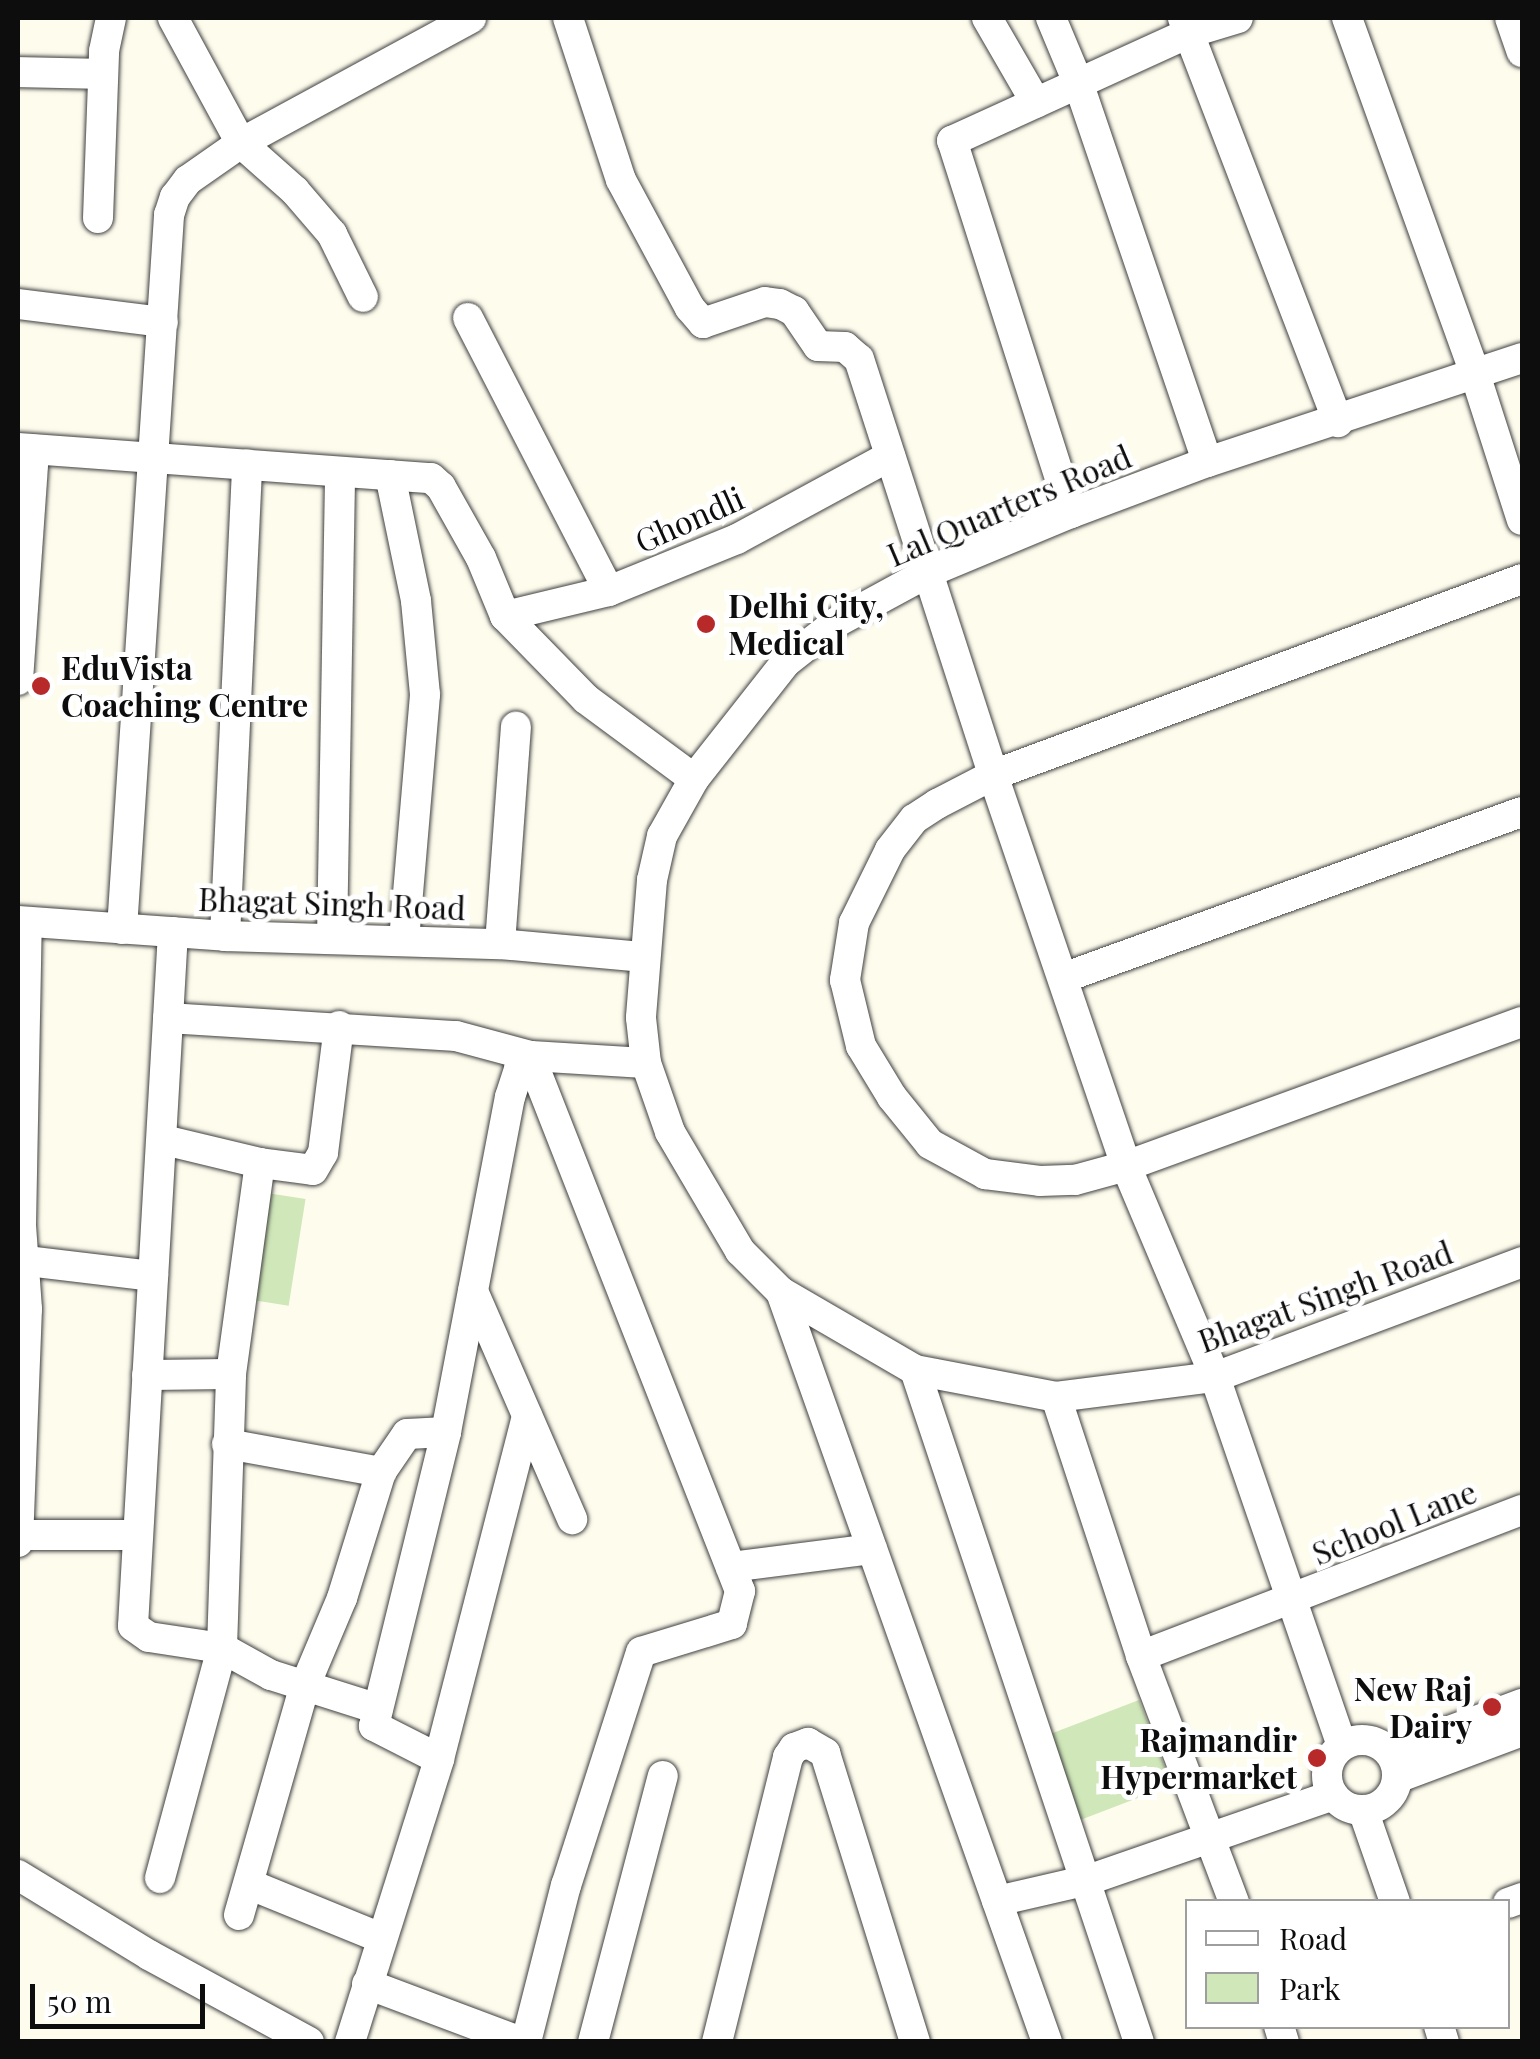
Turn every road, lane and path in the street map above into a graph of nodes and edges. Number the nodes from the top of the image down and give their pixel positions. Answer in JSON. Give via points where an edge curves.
{"nodes":[{"id":1,"x":111,"y":18,"type":"edge"},
{"id":2,"x":173,"y":18,"type":"edge"},
{"id":3,"x":470,"y":18,"type":"edge"},
{"id":4,"x":568,"y":18,"type":"edge"},
{"id":5,"x":987,"y":18,"type":"edge"},
{"id":6,"x":1051,"y":18,"type":"edge"},
{"id":7,"x":1238,"y":18,"type":"edge"},
{"id":8,"x":1348,"y":18,"type":"edge"},
{"id":9,"x":1510,"y":18,"type":"edge"},
{"id":10,"x":1186,"y":26,"type":"edge"},
{"id":11,"x":1522,"y":52,"type":"edge"},
{"id":12,"x":18,"y":72,"type":"edge"},
{"id":13,"x":103,"y":74,"type":"junction"},
{"id":14,"x":1078,"y":85,"type":"junction"},
{"id":15,"x":1036,"y":103,"type":"junction"},
{"id":16,"x":240,"y":143,"type":"junction"},
{"id":17,"x":98,"y":218,"type":"dead end"},
{"id":18,"x":364,"y":297,"type":"dead end"},
{"id":19,"x":18,"y":304,"type":"edge"},
{"id":20,"x":468,"y":318,"type":"dead end"},
{"id":21,"x":163,"y":322,"type":"junction"},
{"id":22,"x":1522,"y":358,"type":"edge"},
{"id":23,"x":1476,"y":377,"type":"junction"},
{"id":24,"x":1338,"y":422,"type":"junction"},
{"id":25,"x":26,"y":449,"type":"edge"},
{"id":26,"x":890,"y":456,"type":"junction"},
{"id":27,"x":153,"y":458,"type":"junction"},
{"id":28,"x":1207,"y":462,"type":"junction"},
{"id":29,"x":247,"y":465,"type":"junction"},
{"id":30,"x":340,"y":473,"type":"junction"},
{"id":31,"x":390,"y":474,"type":"junction"},
{"id":32,"x":1070,"y":513,"type":"junction"},
{"id":33,"x":1522,"y":520,"type":"edge"},
{"id":34,"x":930,"y":572,"type":"junction"},
{"id":35,"x":1522,"y":578,"type":"edge"},
{"id":36,"x":610,"y":591,"type":"junction"},
{"id":37,"x":505,"y":616,"type":"junction"},
{"id":38,"x":18,"y":680,"type":"edge"},
{"id":39,"x":516,"y":727,"type":"dead end"},
{"id":40,"x":993,"y":775,"type":"junction"},
{"id":41,"x":694,"y":780,"type":"junction"},
{"id":42,"x":1522,"y":812,"type":"edge"},
{"id":43,"x":22,"y":922,"type":"edge"},
{"id":44,"x":122,"y":929,"type":"junction"},
{"id":45,"x":173,"y":932,"type":"junction"},
{"id":46,"x":226,"y":936,"type":"junction"},
{"id":47,"x":332,"y":938,"type":"junction"},
{"id":48,"x":404,"y":940,"type":"junction"},
{"id":49,"x":500,"y":944,"type":"junction"},
{"id":50,"x":644,"y":958,"type":"junction"},
{"id":51,"x":1063,"y":978,"type":"junction"},
{"id":52,"x":168,"y":1018,"type":"junction"},
{"id":53,"x":1522,"y":1022,"type":"edge"},
{"id":54,"x":338,"y":1026,"type":"junction"},
{"id":55,"x":530,"y":1056,"type":"junction"},
{"id":56,"x":646,"y":1063,"type":"junction"},
{"id":57,"x":164,"y":1140,"type":"junction"},
{"id":58,"x":260,"y":1163,"type":"junction"},
{"id":59,"x":1126,"y":1166,"type":"junction"},
{"id":60,"x":21,"y":1261,"type":"edge"},
{"id":61,"x":1522,"y":1262,"type":"edge"},
{"id":62,"x":153,"y":1276,"type":"junction"},
{"id":63,"x":473,"y":1291,"type":"junction"},
{"id":64,"x":781,"y":1292,"type":"junction"},
{"id":65,"x":915,"y":1370,"type":"junction"},
{"id":66,"x":230,"y":1374,"type":"junction"},
{"id":67,"x":147,"y":1375,"type":"junction"},
{"id":68,"x":1215,"y":1377,"type":"junction"},
{"id":69,"x":1056,"y":1397,"type":"junction"},
{"id":70,"x":527,"y":1416,"type":"junction"},
{"id":71,"x":446,"y":1432,"type":"junction"},
{"id":72,"x":227,"y":1444,"type":"junction"},
{"id":73,"x":382,"y":1472,"type":"junction"},
{"id":74,"x":1522,"y":1510,"type":"edge"},
{"id":75,"x":572,"y":1519,"type":"dead end"},
{"id":76,"x":138,"y":1535,"type":"junction"},
{"id":77,"x":18,"y":1538,"type":"edge"},
{"id":78,"x":872,"y":1549,"type":"junction"},
{"id":79,"x":730,"y":1567,"type":"junction"},
{"id":80,"x":1292,"y":1601,"type":"junction"},
{"id":81,"x":222,"y":1648,"type":"junction"},
{"id":82,"x":1140,"y":1656,"type":"junction"},
{"id":83,"x":304,"y":1688,"type":"junction"},
{"id":84,"x":1522,"y":1704,"type":"edge"},
{"id":85,"x":378,"y":1708,"type":"junction"},
{"id":86,"x":1522,"y":1731,"type":"edge"},
{"id":87,"x":1342,"y":1745,"type":"junction"},
{"id":88,"x":439,"y":1758,"type":"junction"},
{"id":89,"x":1394,"y":1766,"type":"junction"},
{"id":90,"x":663,"y":1776,"type":"dead end"},
{"id":91,"x":1333,"y":1796,"type":"junction"},
{"id":92,"x":1363,"y":1810,"type":"junction"},
{"id":93,"x":1210,"y":1836,"type":"junction"},
{"id":94,"x":18,"y":1875,"type":"edge"},
{"id":95,"x":160,"y":1878,"type":"dead end"},
{"id":96,"x":1088,"y":1880,"type":"junction"},
{"id":97,"x":251,"y":1884,"type":"junction"},
{"id":98,"x":1233,"y":1899,"type":"edge"},
{"id":99,"x":1394,"y":1899,"type":"edge"},
{"id":100,"x":997,"y":1901,"type":"junction"},
{"id":101,"x":239,"y":1915,"type":"dead end"},
{"id":102,"x":381,"y":1938,"type":"junction"},
{"id":103,"x":367,"y":1984,"type":"junction"},
{"id":104,"x":308,"y":2042,"type":"edge"},
{"id":105,"x":350,"y":2042,"type":"edge"},
{"id":106,"x":523,"y":2042,"type":"edge"},
{"id":107,"x":593,"y":2042,"type":"edge"},
{"id":108,"x":717,"y":2042,"type":"edge"},
{"id":109,"x":915,"y":2042,"type":"edge"},
{"id":110,"x":1047,"y":2042,"type":"edge"},
{"id":111,"x":1140,"y":2042,"type":"edge"}],
"edges":[{"from":1,"to":13,"type":"street"},
{"from":2,"to":16,"type":"street"},
{"from":3,"to":16,"type":"street"},
{"from":4,"to":26,"type":"street","via":[[621,180],[690,308],[703,323],[765,302],[780,304],[794,311],[818,346],[845,348],[859,359]]},
{"from":5,"to":15,"type":"street"},
{"from":6,"to":14,"type":"street"},
{"from":7,"to":10,"type":"street"},
{"from":8,"to":23,"type":"street"},
{"from":9,"to":11,"type":"street"},
{"from":10,"to":14,"type":"street"},
{"from":10,"to":24,"type":"street"},
{"from":12,"to":13,"type":"street"},
{"from":13,"to":17,"type":"street"},
{"from":14,"to":15,"type":"street"},
{"from":14,"to":28,"type":"street"},
{"from":15,"to":32,"type":"street","via":[[958,136],[952,149]]},
{"from":16,"to":18,"type":"street","via":[[324,224]]},
{"from":16,"to":21,"type":"street","via":[[175,197],[168,214]]},
{"from":19,"to":21,"type":"street"},
{"from":20,"to":36,"type":"street"},
{"from":21,"to":27,"type":"street"},
{"from":22,"to":23,"type":"street","name":"Lal Quarters Road"},
{"from":23,"to":24,"type":"street","name":"Lal Quarters Road"},
{"from":23,"to":33,"type":"street"},
{"from":24,"to":28,"type":"street","name":"Lal Quarters Road"},
{"from":25,"to":27,"type":"street"},
{"from":25,"to":38,"type":"street"},
{"from":26,"to":34,"type":"street"},
{"from":26,"to":36,"type":"street","name":"Ghondli","via":[[737,539]]},
{"from":27,"to":29,"type":"street"},
{"from":27,"to":44,"type":"street"},
{"from":28,"to":32,"type":"street","name":"Lal Quarters Road"},
{"from":29,"to":30,"type":"street"},
{"from":29,"to":46,"type":"street"},
{"from":30,"to":31,"type":"street"},
{"from":30,"to":47,"type":"street"},
{"from":31,"to":37,"type":"street","via":[[431,478],[441,486]]},
{"from":31,"to":48,"type":"street","via":[[416,601],[425,695]]},
{"from":32,"to":34,"type":"street","name":"Lal Quarters Road"},
{"from":34,"to":40,"type":"street"},
{"from":34,"to":41,"type":"street","name":"Lal Quarters Road","via":[[837,622],[786,662]]},
{"from":35,"to":40,"type":"street"},
{"from":36,"to":37,"type":"street","name":"Ghondli"},
{"from":37,"to":41,"type":"street","via":[[586,699]]},
{"from":39,"to":49,"type":"street"},
{"from":40,"to":51,"type":"street"},
{"from":40,"to":59,"type":"street","via":[[914,819],[890,850],[854,923],[845,980],[861,1046],[930,1144],[985,1174],[1074,1180]]},
{"from":41,"to":50,"type":"street","name":"Lal Quarters Road","via":[[662,836]]},
{"from":42,"to":51,"type":"street"},
{"from":43,"to":44,"type":"street","name":"Bhagat Singh Road"},
{"from":43,"to":60,"type":"street"},
{"from":44,"to":45,"type":"street","name":"Bhagat Singh Road"},
{"from":45,"to":46,"type":"street","name":"Bhagat Singh Road"},
{"from":45,"to":52,"type":"street"},
{"from":46,"to":47,"type":"street","name":"Bhagat Singh Road"},
{"from":47,"to":48,"type":"street","name":"Bhagat Singh Road"},
{"from":48,"to":49,"type":"street","name":"Bhagat Singh Road"},
{"from":49,"to":50,"type":"street","name":"Bhagat Singh Road"},
{"from":50,"to":56,"type":"street","name":"Lal Quarters Road"},
{"from":51,"to":59,"type":"street"},
{"from":52,"to":54,"type":"street"},
{"from":52,"to":57,"type":"street"},
{"from":53,"to":59,"type":"street"},
{"from":54,"to":55,"type":"street","via":[[456,1036]]},
{"from":54,"to":58,"type":"street","via":[[319,1163],[305,1172]]},
{"from":55,"to":56,"type":"street"},
{"from":55,"to":63,"type":"street","via":[[510,1097]]},
{"from":55,"to":79,"type":"street"},
{"from":56,"to":64,"type":"street","name":"Bhagat Singh Road","via":[[670,1132],[696,1178],[740,1251]]},
{"from":57,"to":58,"type":"street"},
{"from":57,"to":62,"type":"street"},
{"from":58,"to":66,"type":"street"},
{"from":59,"to":68,"type":"street"},
{"from":60,"to":62,"type":"street"},
{"from":60,"to":77,"type":"street","via":[[27,1309]]},
{"from":61,"to":68,"type":"street","name":"Bhagat Singh Road"},
{"from":62,"to":67,"type":"street"},
{"from":63,"to":70,"type":"street"},
{"from":63,"to":71,"type":"street"},
{"from":64,"to":65,"type":"street","name":"Bhagat Singh Road"},
{"from":64,"to":78,"type":"street"},
{"from":65,"to":69,"type":"street","name":"Bhagat Singh Road"},
{"from":65,"to":96,"type":"street"},
{"from":66,"to":67,"type":"street"},
{"from":66,"to":72,"type":"street"},
{"from":67,"to":76,"type":"street"},
{"from":68,"to":69,"type":"street","name":"Bhagat Singh Road"},
{"from":68,"to":80,"type":"street"},
{"from":69,"to":82,"type":"street"},
{"from":70,"to":75,"type":"street"},
{"from":70,"to":88,"type":"street"},
{"from":71,"to":73,"type":"street","via":[[407,1434]]},
{"from":71,"to":85,"type":"street"},
{"from":72,"to":73,"type":"street"},
{"from":72,"to":81,"type":"street"},
{"from":73,"to":83,"type":"street","via":[[342,1598]]},
{"from":74,"to":80,"type":"street","name":"School Lane"},
{"from":76,"to":77,"type":"street"},
{"from":76,"to":81,"type":"street","via":[[133,1626],[149,1638]]},
{"from":78,"to":79,"type":"street"},
{"from":78,"to":100,"type":"street"},
{"from":79,"to":106,"type":"street","via":[[740,1591],[732,1624],[641,1652]]},
{"from":80,"to":82,"type":"street","name":"School Lane"},
{"from":80,"to":87,"type":"street"},
{"from":81,"to":83,"type":"street"},
{"from":81,"to":95,"type":"street"},
{"from":82,"to":93,"type":"street"},
{"from":83,"to":85,"type":"street"},
{"from":83,"to":97,"type":"street"},
{"from":84,"to":89,"type":"street"},
{"from":85,"to":88,"type":"street","via":[[374,1726]]},
{"from":86,"to":89,"type":"street"},
{"from":87,"to":89,"type":"street","via":[[1362,1739]]},
{"from":87,"to":91,"type":"street","via":[[1326,1774]]},
{"from":88,"to":102,"type":"street"},
{"from":89,"to":92,"type":"street","via":[[1385,1802]]},
{"from":90,"to":107,"type":"street"},
{"from":91,"to":92,"type":"street"},
{"from":91,"to":93,"type":"street"},
{"from":92,"to":99,"type":"street"},
{"from":93,"to":96,"type":"street"},
{"from":93,"to":98,"type":"street"},
{"from":94,"to":104,"type":"street"},
{"from":96,"to":100,"type":"street"},
{"from":96,"to":111,"type":"street"},
{"from":97,"to":101,"type":"street"},
{"from":97,"to":102,"type":"street"},
{"from":100,"to":110,"type":"street"},
{"from":102,"to":103,"type":"street"},
{"from":103,"to":105,"type":"street"},
{"from":103,"to":106,"type":"street"},
{"from":108,"to":109,"type":"street","via":[[788,1756],[808,1743],[824,1753]]}]}
